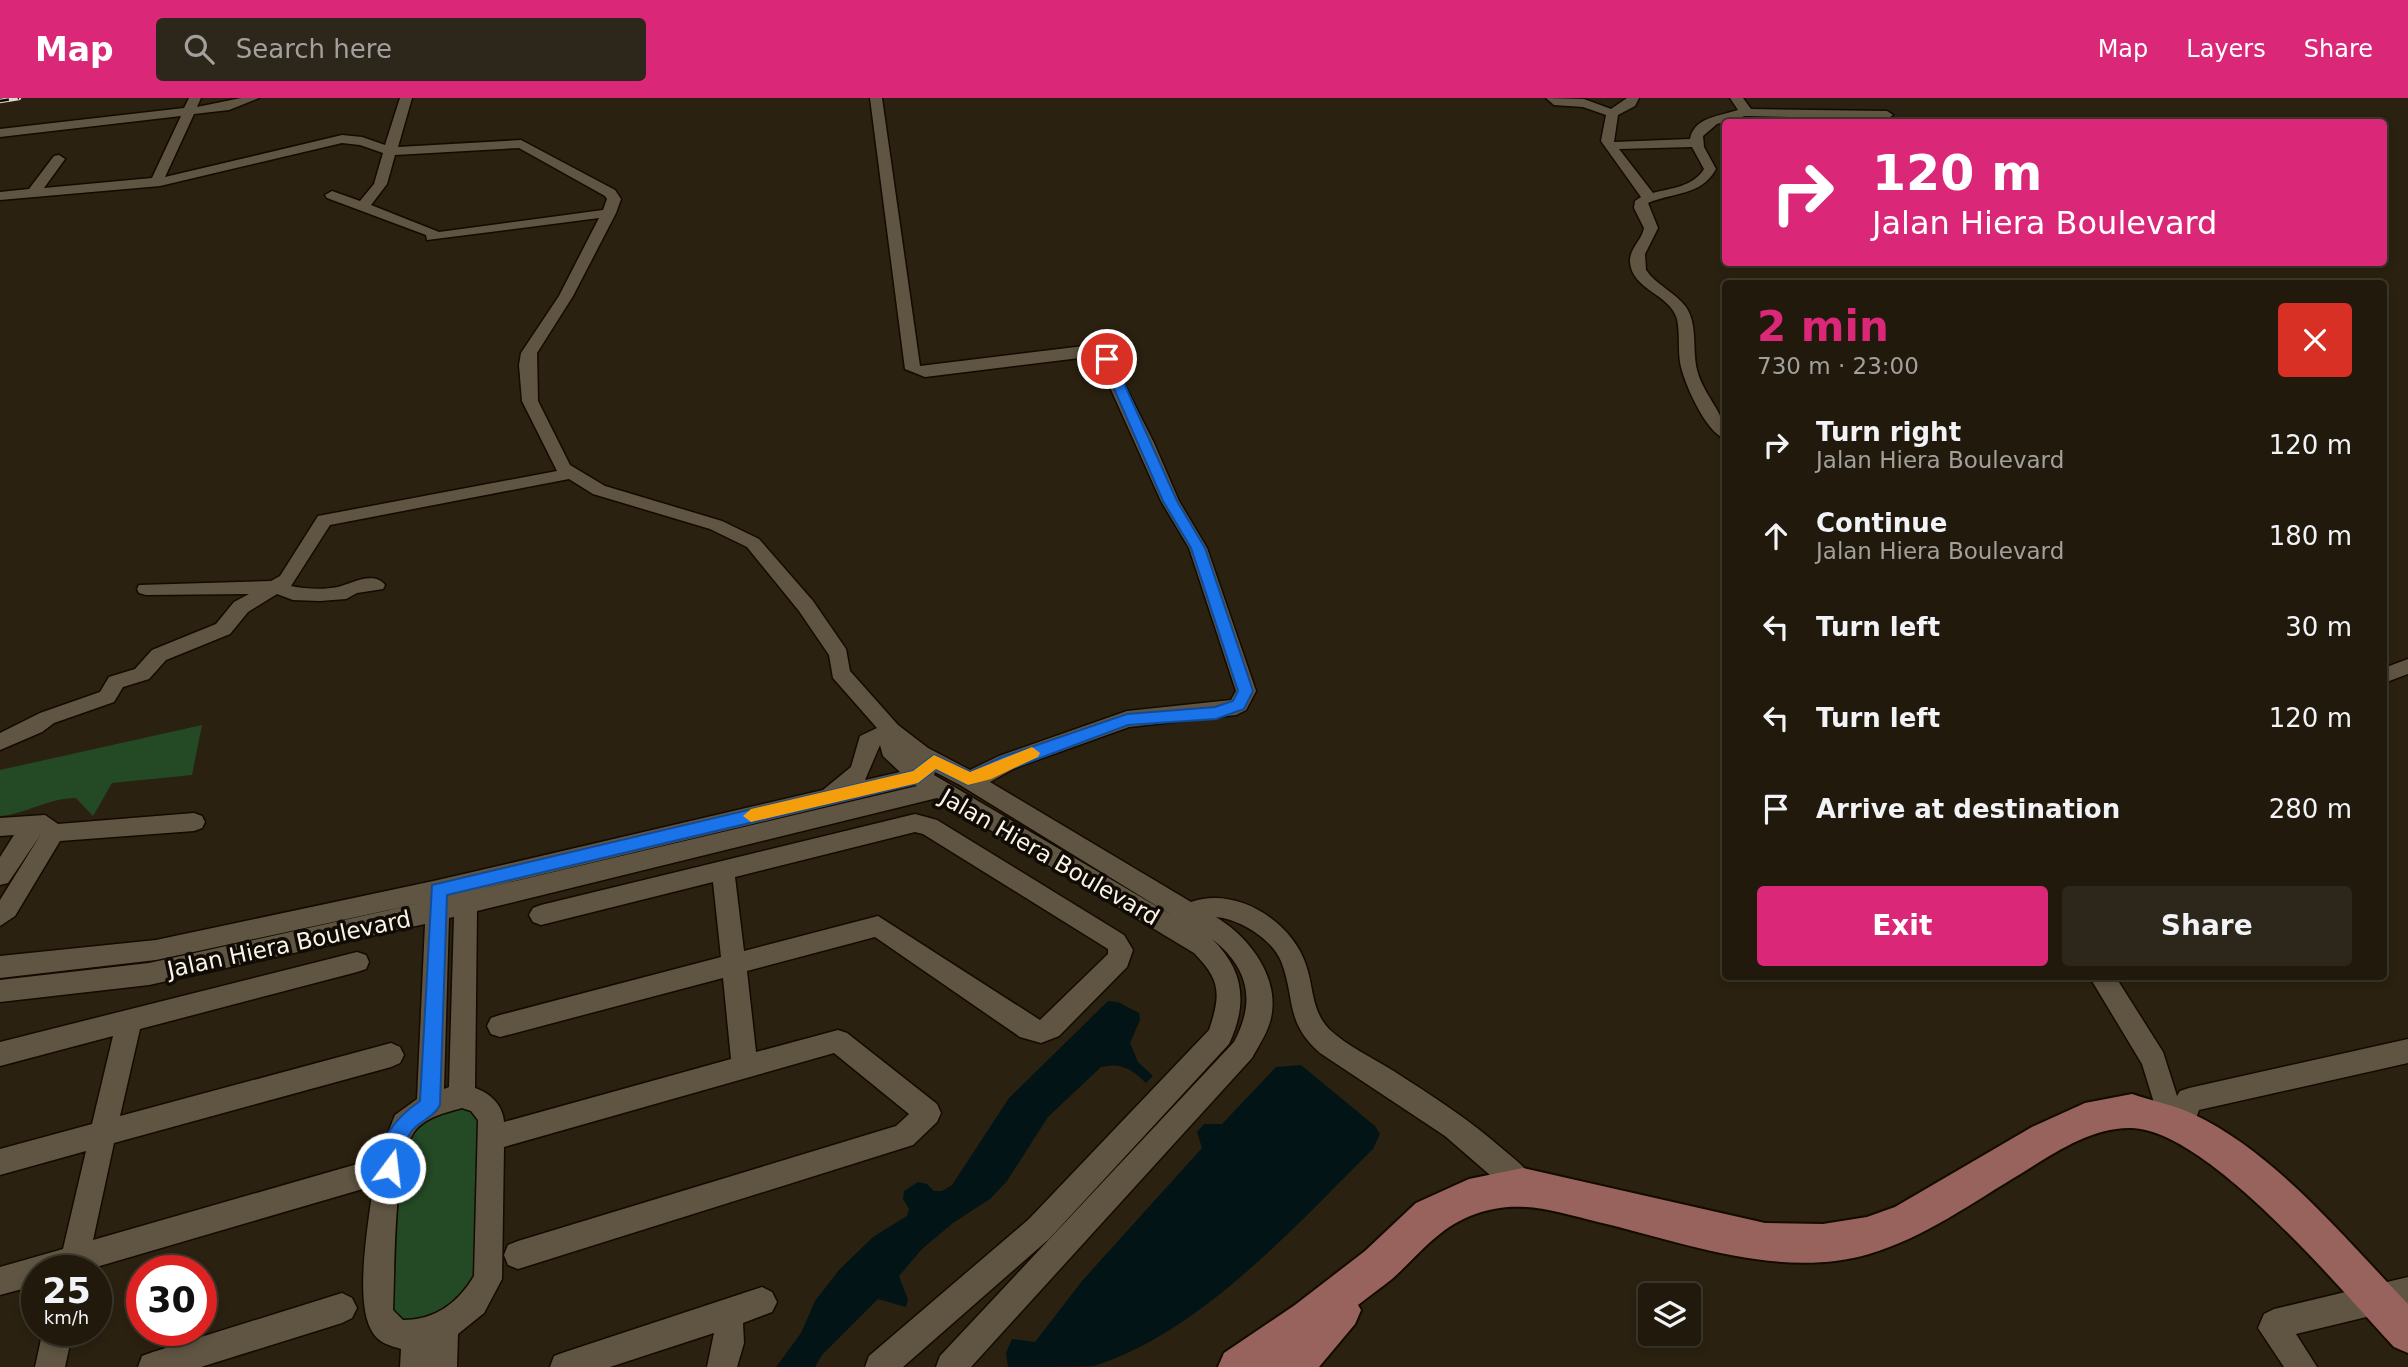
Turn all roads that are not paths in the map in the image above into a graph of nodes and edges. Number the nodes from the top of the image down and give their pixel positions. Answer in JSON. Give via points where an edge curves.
{"nodes":[{"id":1,"x":253,"y":98,"type":"edge"},
{"id":2,"x":406,"y":98,"type":"edge"},
{"id":3,"x":876,"y":98,"type":"edge"},
{"id":4,"x":1552,"y":98,"type":"edge"},
{"id":5,"x":1633,"y":98,"type":"edge"},
{"id":6,"x":1736,"y":98,"type":"edge"},
{"id":7,"x":192,"y":104,"type":"edge"},
{"id":8,"x":1744,"y":112,"type":"junction"},
{"id":9,"x":1612,"y":113,"type":"junction"},
{"id":10,"x":1888,"y":115,"type":"dead end"},
{"id":11,"x":1722,"y":119,"type":"edge"},
{"id":12,"x":1722,"y":119,"type":"edge"},
{"id":13,"x":0,"y":133,"type":"edge"},
{"id":14,"x":1696,"y":143,"type":"junction"},
{"id":15,"x":1610,"y":146,"type":"junction"},
{"id":16,"x":390,"y":151,"type":"junction"},
{"id":17,"x":59,"y":159,"type":"dead end"},
{"id":18,"x":157,"y":181,"type":"junction"},
{"id":19,"x":33,"y":193,"type":"junction"},
{"id":20,"x":332,"y":195,"type":"dead end"},
{"id":21,"x":0,"y":196,"type":"edge"},
{"id":22,"x":1648,"y":197,"type":"junction"},
{"id":23,"x":364,"y":205,"type":"junction"},
{"id":24,"x":609,"y":213,"type":"junction"},
{"id":25,"x":1722,"y":428,"type":"edge"},
{"id":26,"x":570,"y":474,"type":"junction"},
{"id":27,"x":376,"y":585,"type":"dead end"},
{"id":28,"x":278,"y":587,"type":"junction"},
{"id":29,"x":146,"y":589,"type":"dead end"},
{"id":30,"x":2408,"y":666,"type":"edge"},
{"id":31,"x":2387,"y":675,"type":"edge"},
{"id":32,"x":891,"y":730,"type":"junction"},
{"id":33,"x":0,"y":742,"type":"edge"},
{"id":34,"x":1017,"y":758,"type":"junction"},
{"id":35,"x":943,"y":776,"type":"junction"},
{"id":36,"x":805,"y":803,"type":"junction"},
{"id":37,"x":1013,"y":806,"type":"junction"},
{"id":38,"x":194,"y":822,"type":"dead end"},
{"id":39,"x":0,"y":827,"type":"edge"},
{"id":40,"x":43,"y":829,"type":"junction"},
{"id":41,"x":723,"y":870,"type":"junction"},
{"id":42,"x":0,"y":876,"type":"edge"},
{"id":43,"x":466,"y":894,"type":"junction"},
{"id":44,"x":438,"y":901,"type":"junction"},
{"id":45,"x":541,"y":915,"type":"dead end"},
{"id":46,"x":0,"y":916,"type":"edge"},
{"id":47,"x":1183,"y":921,"type":"junction"},
{"id":48,"x":357,"y":961,"type":"dead end"},
{"id":49,"x":734,"y":964,"type":"junction"},
{"id":50,"x":0,"y":967,"type":"edge"},
{"id":51,"x":464,"y":980,"type":"junction"},
{"id":52,"x":2104,"y":980,"type":"edge"},
{"id":53,"x":434,"y":988,"type":"junction"},
{"id":54,"x":0,"y":991,"type":"edge"},
{"id":55,"x":129,"y":1021,"type":"junction"},
{"id":56,"x":500,"y":1026,"type":"dead end"},
{"id":57,"x":2408,"y":1051,"type":"edge"},
{"id":58,"x":0,"y":1054,"type":"edge"},
{"id":59,"x":391,"y":1055,"type":"dead end"},
{"id":60,"x":746,"y":1067,"type":"junction"},
{"id":61,"x":462,"y":1096,"type":"junction"},
{"id":62,"x":430,"y":1105,"type":"junction"},
{"id":63,"x":2176,"y":1124,"type":"junction"},
{"id":64,"x":103,"y":1134,"type":"junction"},
{"id":65,"x":491,"y":1138,"type":"junction"},
{"id":66,"x":0,"y":1162,"type":"edge"},
{"id":67,"x":390,"y":1168,"type":"junction"},
{"id":68,"x":1523,"y":1186,"type":"junction"},
{"id":69,"x":75,"y":1255,"type":"edge"},
{"id":70,"x":106,"y":1255,"type":"edge"},
{"id":71,"x":518,"y":1255,"type":"dead end"},
{"id":72,"x":1379,"y":1265,"type":"junction"},
{"id":73,"x":21,"y":1276,"type":"edge"},
{"id":74,"x":0,"y":1281,"type":"edge"},
{"id":75,"x":2393,"y":1297,"type":"edge"},
{"id":76,"x":762,"y":1303,"type":"dead end"},
{"id":77,"x":342,"y":1308,"type":"dead end"},
{"id":78,"x":728,"y":1314,"type":"junction"},
{"id":79,"x":430,"y":1331,"type":"junction"},
{"id":80,"x":2408,"y":1332,"type":"edge"},
{"id":81,"x":55,"y":1346,"type":"edge"},
{"id":82,"x":50,"y":1367,"type":"edge"},
{"id":83,"x":153,"y":1367,"type":"edge"},
{"id":84,"x":415,"y":1367,"type":"edge"},
{"id":85,"x":442,"y":1367,"type":"edge"},
{"id":86,"x":565,"y":1367,"type":"edge"},
{"id":87,"x":722,"y":1367,"type":"edge"},
{"id":88,"x":880,"y":1367,"type":"edge"},
{"id":89,"x":951,"y":1367,"type":"edge"},
{"id":90,"x":1238,"y":1367,"type":"edge"},
{"id":91,"x":1293,"y":1367,"type":"edge"},
{"id":92,"x":2302,"y":1367,"type":"edge"}],
"edges":[{"from":1,"to":7,"type":"street","via":[[231,106]]},
{"from":2,"to":16,"type":"street"},
{"from":3,"to":34,"type":"street","via":[[913,369],[925,372],[1092,350],[1102,353],[1170,501],[1198,548],[1246,691],[1239,705],[1229,710],[1127,719]]},
{"from":4,"to":9,"type":"street"},
{"from":5,"to":9,"type":"street"},
{"from":6,"to":8,"type":"street","via":[[1745,106]]},
{"from":7,"to":13,"type":"street"},
{"from":7,"to":18,"type":"street"},
{"from":8,"to":10,"type":"street"},
{"from":8,"to":12,"type":"street"},
{"from":9,"to":15,"type":"street"},
{"from":11,"to":14,"type":"street","via":[[1704,125]]},
{"from":14,"to":15,"type":"street"},
{"from":14,"to":22,"type":"street","via":[[1709,165],[1704,179],[1691,187]]},
{"from":15,"to":22,"type":"street"},
{"from":16,"to":18,"type":"street","via":[[342,139]]},
{"from":16,"to":23,"type":"street","via":[[378,189]]},
{"from":16,"to":24,"type":"street","via":[[521,144],[610,192],[614,199]]},
{"from":17,"to":19,"type":"street"},
{"from":18,"to":19,"type":"street"},
{"from":19,"to":21,"type":"street"},
{"from":20,"to":23,"type":"street"},
{"from":22,"to":25,"type":"street","via":[[1640,204],[1653,227],[1642,244],[1638,269],[1683,314],[1687,362],[1706,409]]},
{"from":23,"to":24,"type":"street","via":[[433,233],[432,237]]},
{"from":24,"to":26,"type":"street","via":[[566,296],[529,353],[527,365],[530,401]]},
{"from":26,"to":28,"type":"street","via":[[324,520]]},
{"from":26,"to":32,"type":"street","name":"Jalan Hiera Boulevard","via":[[609,494],[716,526],[753,543],[839,654],[840,673]]},
{"from":27,"to":28,"type":"street","via":[[318,595],[284,592]]},
{"from":28,"to":29,"type":"street"},
{"from":28,"to":33,"type":"street","via":[[241,607],[223,629],[159,655],[142,674],[122,678],[107,697],[47,718]]},
{"from":30,"to":31,"type":"street"},
{"from":32,"to":35,"type":"street","name":"Jalan Hiera Boulevard"},
{"from":32,"to":36,"type":"street","via":[[867,743],[867,758],[848,785]]},
{"from":34,"to":35,"type":"street","via":[[986,775]]},
{"from":34,"to":37,"type":"street","via":[[1007,772],[1005,788]]},
{"from":35,"to":36,"type":"street","name":"Jalan Hiera Boulevard"},
{"from":35,"to":37,"type":"street","name":"Jalan Hiera Boulevard"},
{"from":35,"to":43,"type":"street","name":"Jalan Hiera Boulevard"},
{"from":35,"to":47,"type":"street","name":"Jalan Hiera Boulevard"},
{"from":36,"to":43,"type":"street","name":"Jalan Hiera Boulevard"},
{"from":37,"to":47,"type":"street","name":"Jalan Hiera Boulevard"},
{"from":38,"to":40,"type":"street"},
{"from":39,"to":40,"type":"street"},
{"from":40,"to":42,"type":"street"},
{"from":40,"to":46,"type":"street"},
{"from":41,"to":45,"type":"street"},
{"from":41,"to":49,"type":"street"},
{"from":41,"to":49,"type":"street","via":[[899,826],[929,826],[1121,950],[1118,960],[1041,1032],[1029,1029],[877,926]]},
{"from":43,"to":44,"type":"street","name":"Jalan Hiera Boulevard"},
{"from":43,"to":51,"type":"street"},
{"from":44,"to":50,"type":"street","name":"Jalan Hiera Boulevard","via":[[156,950]]},
{"from":44,"to":53,"type":"street"},
{"from":44,"to":54,"type":"street","name":"Jalan Hiera Boulevard","via":[[149,974]]},
{"from":47,"to":68,"type":"street","via":[[1208,905],[1235,910],[1284,942],[1298,969],[1302,1010],[1322,1038],[1490,1152]]},
{"from":47,"to":88,"type":"street","name":"Jalan Hiera Boulevard","via":[[1221,962],[1231,986],[1220,1036],[1039,1229]]},
{"from":47,"to":89,"type":"street","name":"Jalan Hiera Boulevard","via":[[1243,950],[1257,980],[1259,1016],[1243,1050]]},
{"from":48,"to":55,"type":"street"},
{"from":49,"to":56,"type":"street"},
{"from":49,"to":60,"type":"street"},
{"from":51,"to":53,"type":"street"},
{"from":51,"to":61,"type":"street"},
{"from":52,"to":63,"type":"street","via":[[2154,1060]]},
{"from":53,"to":62,"type":"street"},
{"from":55,"to":58,"type":"street"},
{"from":55,"to":64,"type":"street"},
{"from":57,"to":63,"type":"street","via":[[2189,1100]]},
{"from":59,"to":64,"type":"street"},
{"from":60,"to":65,"type":"street"},
{"from":60,"to":71,"type":"street","via":[[838,1041],[928,1113],[904,1136]]},
{"from":61,"to":62,"type":"street"},
{"from":61,"to":65,"type":"street","via":[[481,1102],[491,1117]]},
{"from":62,"to":67,"type":"street","via":[[405,1123],[392,1147]]},
{"from":63,"to":68,"type":"main road","via":[[2132,1111],[2085,1120],[1905,1222],[1867,1236],[1823,1243],[1765,1242]]},
{"from":63,"to":75,"type":"main road","via":[[2220,1149]]},
{"from":64,"to":66,"type":"street"},
{"from":64,"to":69,"type":"street"},
{"from":65,"to":79,"type":"street","via":[[488,1279],[476,1300]]},
{"from":67,"to":70,"type":"street"},
{"from":67,"to":79,"type":"street","via":[[378,1311],[381,1325],[390,1333]]},
{"from":68,"to":72,"type":"main road","via":[[1469,1197],[1429,1216]]},
{"from":72,"to":90,"type":"main road","via":[[1309,1320]]},
{"from":72,"to":91,"type":"main road"},
{"from":73,"to":74,"type":"street"},
{"from":75,"to":80,"type":"main road"},
{"from":75,"to":92,"type":"street","via":[[2274,1324]]},
{"from":76,"to":78,"type":"street"},
{"from":77,"to":83,"type":"street"},
{"from":78,"to":86,"type":"street"},
{"from":78,"to":87,"type":"street","via":[[729,1343]]},
{"from":79,"to":84,"type":"street"},
{"from":79,"to":85,"type":"street"},
{"from":81,"to":82,"type":"street"}]}
